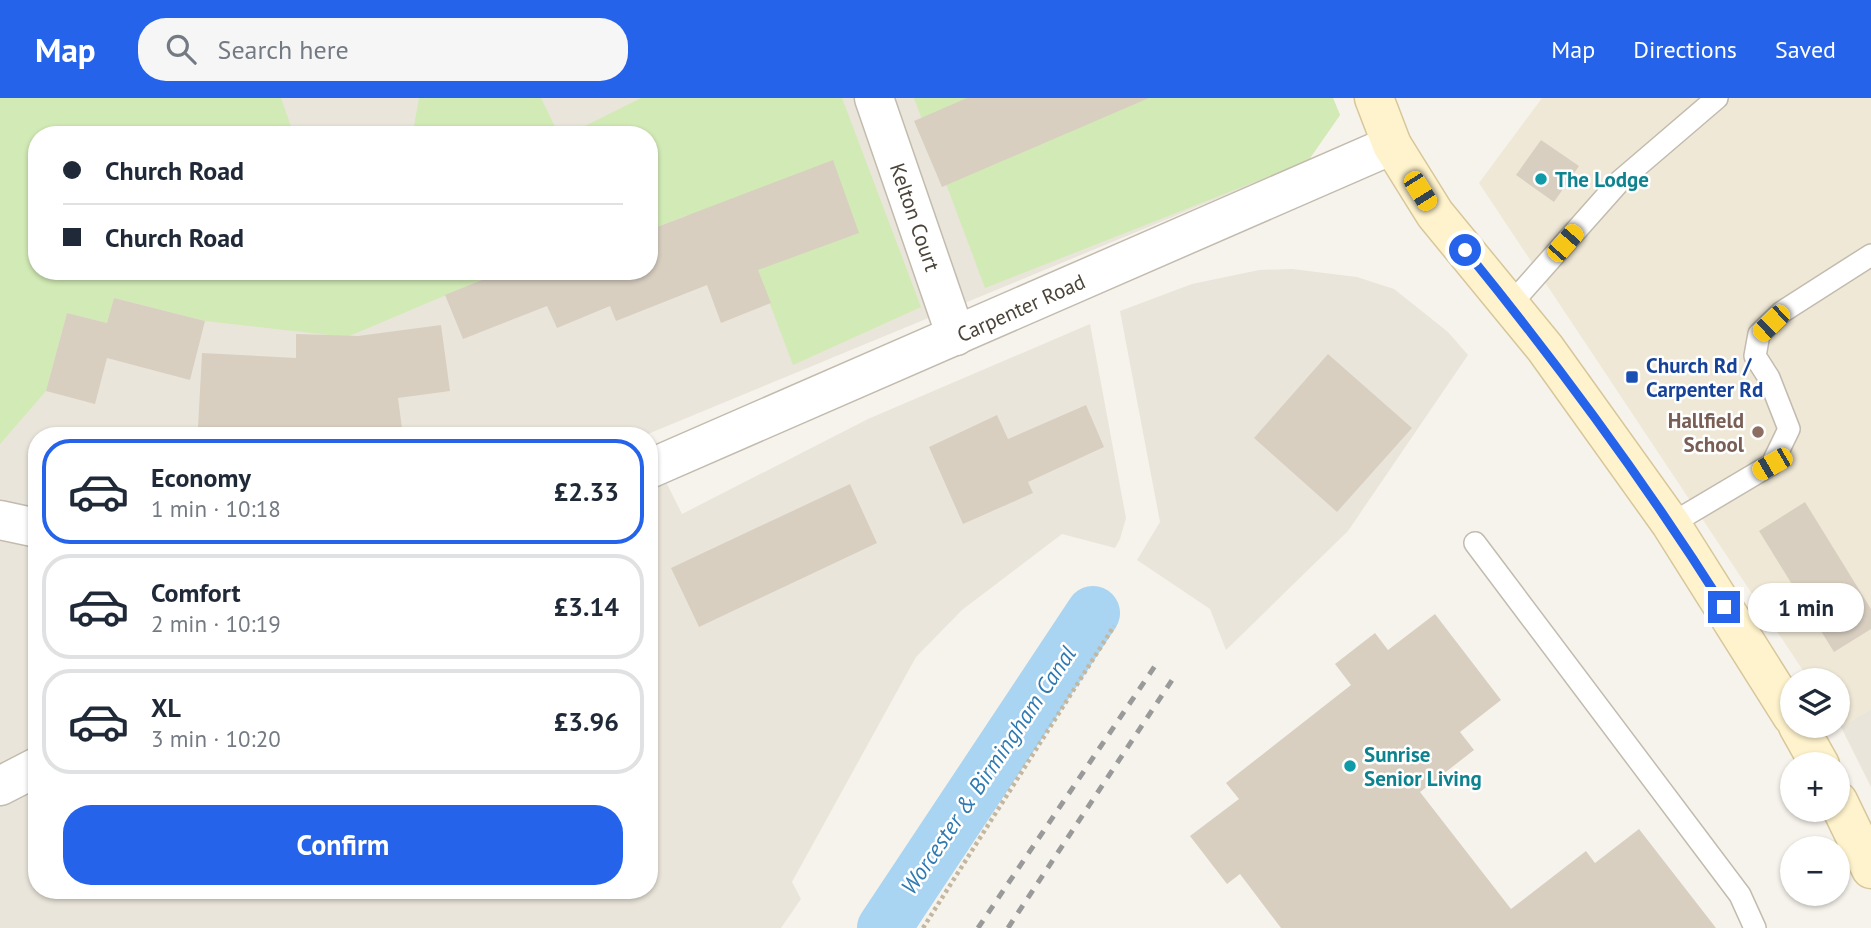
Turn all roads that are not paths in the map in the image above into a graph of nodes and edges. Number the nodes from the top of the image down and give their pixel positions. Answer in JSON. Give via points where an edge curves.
{"nodes":[{"id":1,"x":874,"y":98,"type":"edge"},
{"id":2,"x":1374,"y":98,"type":"edge"},
{"id":3,"x":1717,"y":98,"type":"edge"},
{"id":4,"x":1392,"y":145,"type":"junction"},
{"id":5,"x":1871,"y":255,"type":"edge"},
{"id":6,"x":1510,"y":305,"type":"junction"},
{"id":7,"x":956,"y":337,"type":"junction"},
{"id":8,"x":658,"y":465,"type":"edge"},
{"id":9,"x":0,"y":520,"type":"edge"},
{"id":10,"x":1671,"y":524,"type":"junction"},
{"id":11,"x":28,"y":526,"type":"edge"},
{"id":12,"x":1475,"y":543,"type":"dead end"},
{"id":13,"x":1780,"y":697,"type":"edge"},
{"id":14,"x":28,"y":772,"type":"edge"},
{"id":15,"x":0,"y":786,"type":"edge"},
{"id":16,"x":1848,"y":822,"type":"edge"},
{"id":17,"x":1871,"y":869,"type":"edge"},
{"id":18,"x":1755,"y":928,"type":"edge"}],
"edges":[{"from":1,"to":7,"type":"street","name":"Kelton Court"},
{"from":2,"to":4,"type":"main road"},
{"from":3,"to":6,"type":"lane","via":[[1620,181]]},
{"from":4,"to":6,"type":"main road","via":[[1435,214]]},
{"from":4,"to":7,"type":"street","name":"Carpenter Road"},
{"from":5,"to":10,"type":"lane","via":[[1782,312],[1759,334],[1755,356],[1789,429],[1772,464]]},
{"from":6,"to":10,"type":"main road"},
{"from":7,"to":8,"type":"street","name":"Carpenter Road"},
{"from":9,"to":11,"type":"street"},
{"from":10,"to":13,"type":"main road"},
{"from":12,"to":18,"type":"lane","via":[[1740,895]]},
{"from":14,"to":15,"type":"street"},
{"from":16,"to":17,"type":"main road"}]}
